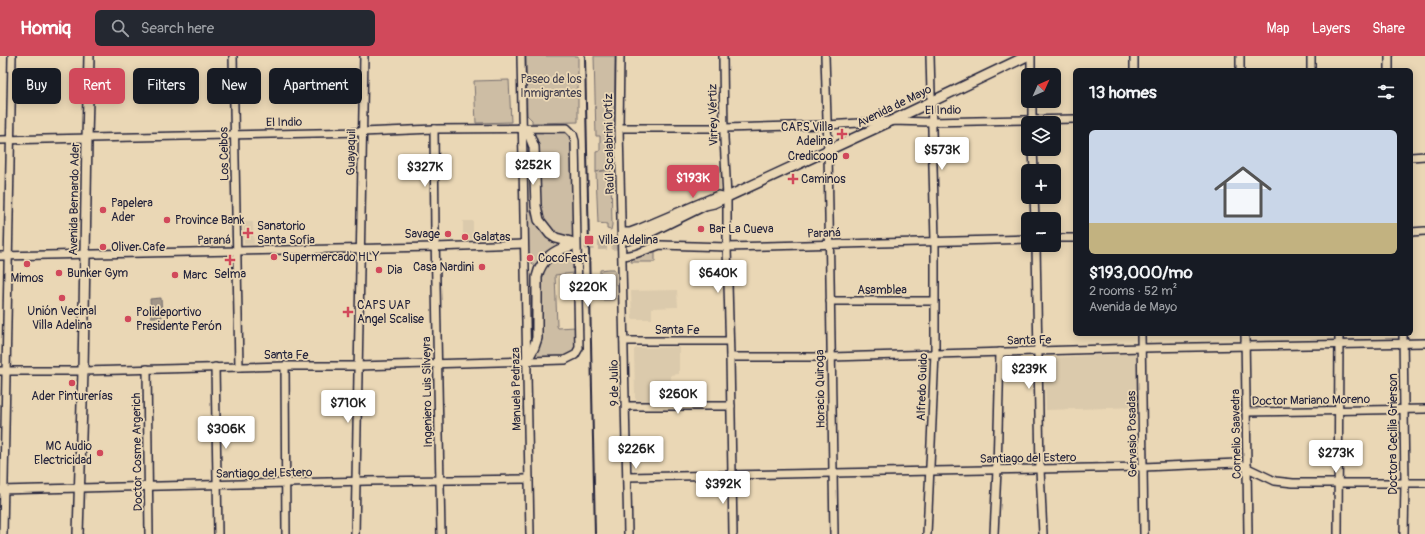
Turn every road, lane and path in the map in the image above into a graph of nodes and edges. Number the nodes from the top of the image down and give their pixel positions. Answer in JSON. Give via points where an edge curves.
{"nodes":[{"id":1,"x":12,"y":56,"type":"edge"},
{"id":2,"x":89,"y":56,"type":"edge"},
{"id":3,"x":233,"y":56,"type":"edge"},
{"id":4,"x":364,"y":56,"type":"edge"},
{"id":5,"x":521,"y":56,"type":"edge"},
{"id":6,"x":620,"y":56,"type":"edge"},
{"id":7,"x":723,"y":56,"type":"edge"},
{"id":8,"x":825,"y":56,"type":"edge"},
{"id":9,"x":930,"y":56,"type":"edge"},
{"id":10,"x":1027,"y":56,"type":"edge"},
{"id":11,"x":1031,"y":56,"type":"edge"},
{"id":12,"x":1134,"y":56,"type":"edge"},
{"id":13,"x":1240,"y":56,"type":"edge"},
{"id":14,"x":1311,"y":56,"type":"edge"},
{"id":15,"x":1389,"y":56,"type":"edge"},
{"id":16,"x":1031,"y":68,"type":"edge"},
{"id":17,"x":1134,"y":68,"type":"edge"},
{"id":18,"x":1240,"y":68,"type":"edge"},
{"id":19,"x":1311,"y":68,"type":"edge"},
{"id":20,"x":1389,"y":68,"type":"edge"},
{"id":21,"x":931,"y":102,"type":"junction"},
{"id":22,"x":1073,"y":119,"type":"edge"},
{"id":23,"x":1061,"y":120,"type":"edge"},
{"id":24,"x":1021,"y":121,"type":"edge"},
{"id":25,"x":891,"y":122,"type":"junction"},
{"id":26,"x":931,"y":122,"type":"junction"},
{"id":27,"x":827,"y":125,"type":"junction"},
{"id":28,"x":522,"y":128,"type":"junction"},
{"id":29,"x":619,"y":128,"type":"junction"},
{"id":30,"x":724,"y":128,"type":"junction"},
{"id":31,"x":434,"y":129,"type":"junction"},
{"id":32,"x":362,"y":132,"type":"junction"},
{"id":33,"x":235,"y":134,"type":"junction"},
{"id":34,"x":87,"y":139,"type":"junction"},
{"id":35,"x":0,"y":140,"type":"edge"},
{"id":36,"x":10,"y":140,"type":"junction"},
{"id":37,"x":828,"y":151,"type":"junction"},
{"id":38,"x":1425,"y":156,"type":"edge"},
{"id":39,"x":1413,"y":157,"type":"edge"},
{"id":40,"x":727,"y":197,"type":"junction"},
{"id":41,"x":1425,"y":231,"type":"edge"},
{"id":42,"x":1413,"y":232,"type":"edge"},
{"id":43,"x":1061,"y":238,"type":"edge"},
{"id":44,"x":1073,"y":238,"type":"edge"},
{"id":45,"x":625,"y":239,"type":"junction"},
{"id":46,"x":1021,"y":239,"type":"edge"},
{"id":47,"x":934,"y":241,"type":"junction"},
{"id":48,"x":830,"y":243,"type":"junction"},
{"id":49,"x":524,"y":244,"type":"junction"},
{"id":50,"x":435,"y":247,"type":"junction"},
{"id":51,"x":726,"y":247,"type":"junction"},
{"id":52,"x":361,"y":248,"type":"junction"},
{"id":53,"x":237,"y":251,"type":"junction"},
{"id":54,"x":1036,"y":252,"type":"edge"},
{"id":55,"x":86,"y":255,"type":"junction"},
{"id":56,"x":0,"y":256,"type":"edge"},
{"id":57,"x":9,"y":256,"type":"junction"},
{"id":58,"x":623,"y":256,"type":"junction"},
{"id":59,"x":934,"y":300,"type":"junction"},
{"id":60,"x":830,"y":301,"type":"junction"},
{"id":61,"x":1141,"y":336,"type":"edge"},
{"id":62,"x":1245,"y":336,"type":"edge"},
{"id":63,"x":1338,"y":336,"type":"edge"},
{"id":64,"x":1403,"y":336,"type":"edge"},
{"id":65,"x":730,"y":341,"type":"junction"},
{"id":66,"x":624,"y":342,"type":"junction"},
{"id":67,"x":1403,"y":343,"type":"junction"},
{"id":68,"x":1425,"y":343,"type":"edge"},
{"id":69,"x":1339,"y":344,"type":"junction"},
{"id":70,"x":1245,"y":347,"type":"junction"},
{"id":71,"x":1142,"y":348,"type":"junction"},
{"id":72,"x":1038,"y":351,"type":"junction"},
{"id":73,"x":1000,"y":352,"type":"junction"},
{"id":74,"x":935,"y":353,"type":"junction"},
{"id":75,"x":571,"y":357,"type":"joint"},
{"id":76,"x":730,"y":357,"type":"junction"},
{"id":77,"x":831,"y":357,"type":"junction"},
{"id":78,"x":527,"y":360,"type":"junction"},
{"id":79,"x":438,"y":364,"type":"junction"},
{"id":80,"x":239,"y":366,"type":"junction"},
{"id":81,"x":285,"y":366,"type":"junction"},
{"id":82,"x":358,"y":366,"type":"junction"},
{"id":83,"x":215,"y":367,"type":"junction"},
{"id":84,"x":147,"y":369,"type":"junction"},
{"id":85,"x":3,"y":371,"type":"edge"},
{"id":86,"x":83,"y":371,"type":"junction"},
{"id":87,"x":626,"y":406,"type":"junction"},
{"id":88,"x":731,"y":406,"type":"junction"},
{"id":89,"x":1425,"y":409,"type":"edge"},
{"id":90,"x":1338,"y":410,"type":"junction"},
{"id":91,"x":1404,"y":410,"type":"junction"},
{"id":92,"x":1246,"y":412,"type":"junction"},
{"id":93,"x":1143,"y":467,"type":"junction"},
{"id":94,"x":1247,"y":468,"type":"junction"},
{"id":95,"x":1040,"y":469,"type":"junction"},
{"id":96,"x":997,"y":470,"type":"junction"},
{"id":97,"x":930,"y":471,"type":"junction"},
{"id":98,"x":833,"y":473,"type":"junction"},
{"id":99,"x":732,"y":475,"type":"junction"},
{"id":100,"x":627,"y":477,"type":"junction"},
{"id":101,"x":529,"y":479,"type":"junction"},
{"id":102,"x":440,"y":480,"type":"junction"},
{"id":103,"x":356,"y":482,"type":"junction"},
{"id":104,"x":285,"y":483,"type":"junction"},
{"id":105,"x":1338,"y":484,"type":"junction"},
{"id":106,"x":1405,"y":484,"type":"junction"},
{"id":107,"x":1425,"y":484,"type":"edge"},
{"id":108,"x":217,"y":485,"type":"junction"},
{"id":109,"x":149,"y":486,"type":"junction"},
{"id":110,"x":78,"y":488,"type":"junction"},
{"id":111,"x":2,"y":490,"type":"edge"},
{"id":112,"x":3,"y":534,"type":"edge"},
{"id":113,"x":78,"y":534,"type":"edge"},
{"id":114,"x":149,"y":534,"type":"edge"},
{"id":115,"x":218,"y":534,"type":"edge"},
{"id":116,"x":286,"y":534,"type":"edge"},
{"id":117,"x":355,"y":534,"type":"edge"},
{"id":118,"x":441,"y":534,"type":"edge"},
{"id":119,"x":530,"y":534,"type":"edge"},
{"id":120,"x":628,"y":534,"type":"edge"},
{"id":121,"x":733,"y":534,"type":"edge"},
{"id":122,"x":834,"y":534,"type":"edge"},
{"id":123,"x":927,"y":534,"type":"edge"},
{"id":124,"x":994,"y":534,"type":"edge"},
{"id":125,"x":1043,"y":534,"type":"edge"},
{"id":126,"x":1144,"y":534,"type":"edge"},
{"id":127,"x":1248,"y":534,"type":"edge"},
{"id":128,"x":1338,"y":534,"type":"edge"},
{"id":129,"x":1404,"y":534,"type":"edge"}],
"edges":[{"from":1,"to":36,"type":"street"},
{"from":2,"to":34,"type":"main road","name":"Avenida Bernardo Ader"},
{"from":3,"to":33,"type":"street","name":"Los Ceibos"},
{"from":4,"to":32,"type":"street","name":"Guayaquil"},
{"from":5,"to":28,"type":"street","name":"Manuela Pedraza"},
{"from":6,"to":29,"type":"street","name":"Raúl Scalabrini Ortíz"},
{"from":7,"to":30,"type":"street","name":"Virrey Vértiz"},
{"from":8,"to":27,"type":"street","name":"Horacio Quiroga"},
{"from":9,"to":21,"type":"street","name":"Alfredo Guido"},
{"from":10,"to":21,"type":"main road","name":"Avenida de Mayo"},
{"from":11,"to":16,"type":"street"},
{"from":12,"to":17,"type":"street"},
{"from":13,"to":18,"type":"street"},
{"from":14,"to":19,"type":"street"},
{"from":15,"to":20,"type":"street"},
{"from":21,"to":25,"type":"main road","name":"Avenida de Mayo"},
{"from":21,"to":26,"type":"street","name":"Alfredo Guido"},
{"from":22,"to":23,"type":"street","name":"El Indio"},
{"from":24,"to":26,"type":"street","name":"El Indio"},
{"from":25,"to":26,"type":"street","name":"El Indio"},
{"from":25,"to":27,"type":"street","name":"El Indio"},
{"from":25,"to":37,"type":"main road","name":"Avenida de Mayo"},
{"from":26,"to":47,"type":"street","name":"Alfredo Guido"},
{"from":27,"to":30,"type":"street","name":"El Indio"},
{"from":27,"to":37,"type":"street","name":"Horacio Quiroga"},
{"from":28,"to":31,"type":"street","name":"El Indio"},
{"from":28,"to":49,"type":"street","name":"Manuela Pedraza"},
{"from":28,"to":75,"type":"street","name":"El Indio","via":[[567,128],[575,141],[579,348]]},
{"from":28,"to":78,"type":"main road","via":[[529,134],[534,147],[536,206],[539,220],[550,234],[571,244],[554,252],[539,269],[537,338]]},
{"from":29,"to":30,"type":"street","name":"El Indio"},
{"from":29,"to":45,"type":"street","name":"Raúl Scalabrini Ortíz"},
{"from":30,"to":40,"type":"street","name":"Virrey Vértiz"},
{"from":31,"to":32,"type":"street","name":"El Indio"},
{"from":31,"to":50,"type":"street","name":"Ingeniero Luis Silveyra"},
{"from":32,"to":33,"type":"street","name":"El Indio"},
{"from":32,"to":52,"type":"street","name":"Guayaquil"},
{"from":33,"to":34,"type":"street","name":"El Indio"},
{"from":33,"to":53,"type":"street","name":"Los Ceibos"},
{"from":34,"to":36,"type":"street","name":"El Indio"},
{"from":34,"to":55,"type":"main road","name":"Avenida Bernardo Ader"},
{"from":35,"to":36,"type":"street","name":"El Indio"},
{"from":36,"to":57,"type":"street"},
{"from":37,"to":40,"type":"main road","name":"Avenida de Mayo"},
{"from":37,"to":48,"type":"street","name":"Horacio Quiroga"},
{"from":38,"to":39,"type":"street"},
{"from":40,"to":45,"type":"main road","name":"Avenida de Mayo","via":[[646,234]]},
{"from":40,"to":45,"type":"street","name":"Avenida de Mayo","via":[[718,194],[630,232]]},
{"from":40,"to":51,"type":"street","name":"Virrey Vértiz"},
{"from":41,"to":42,"type":"street"},
{"from":43,"to":44,"type":"street"},
{"from":45,"to":58,"type":"street","name":"9 de Julio"},
{"from":46,"to":47,"type":"street","name":"Paraná"},
{"from":47,"to":48,"type":"street","name":"Paraná"},
{"from":47,"to":59,"type":"street","name":"Alfredo Guido"},
{"from":48,"to":51,"type":"street","name":"Paraná"},
{"from":48,"to":60,"type":"street","name":"Horacio Quiroga"},
{"from":49,"to":50,"type":"street","name":"Paraná"},
{"from":49,"to":78,"type":"street","name":"Manuela Pedraza"},
{"from":50,"to":52,"type":"street","name":"Paraná"},
{"from":50,"to":79,"type":"street","name":"Ingeniero Luis Silveyra"},
{"from":51,"to":58,"type":"street","name":"Paraná","via":[[660,245]]},
{"from":51,"to":65,"type":"street","name":"Virrey Vértiz"},
{"from":52,"to":53,"type":"street","name":"Paraná"},
{"from":52,"to":82,"type":"street","name":"Guayaquil"},
{"from":53,"to":55,"type":"street","name":"Paraná"},
{"from":53,"to":80,"type":"street","name":"Los Ceibos"},
{"from":54,"to":72,"type":"street"},
{"from":55,"to":57,"type":"street","name":"Paraná"},
{"from":55,"to":86,"type":"main road","name":"Avenida Bernardo Ader"},
{"from":56,"to":57,"type":"street","name":"Paraná"},
{"from":57,"to":85,"type":"street"},
{"from":58,"to":66,"type":"street","name":"9 de Julio"},
{"from":59,"to":60,"type":"street","name":"Asamblea"},
{"from":59,"to":74,"type":"street","name":"Alfredo Guido"},
{"from":60,"to":77,"type":"street","name":"Horacio Quiroga"},
{"from":61,"to":71,"type":"street","name":"Gervasio Posadas"},
{"from":62,"to":70,"type":"street","name":"Cornelio Saavedra"},
{"from":63,"to":69,"type":"street"},
{"from":64,"to":67,"type":"street","name":"Doctora Cecilia Grierson"},
{"from":65,"to":66,"type":"street","name":"Santa Fe"},
{"from":65,"to":76,"type":"street","name":"Virrey Vértiz"},
{"from":66,"to":87,"type":"street","name":"9 de Julio"},
{"from":67,"to":68,"type":"street","name":"Santa Fe"},
{"from":67,"to":69,"type":"street","name":"Santa Fe"},
{"from":67,"to":91,"type":"street","name":"Doctora Cecilia Grierson"},
{"from":69,"to":70,"type":"street","name":"Santa Fe"},
{"from":69,"to":90,"type":"street"},
{"from":70,"to":71,"type":"street","name":"Santa Fe"},
{"from":70,"to":92,"type":"street","name":"Cornelio Saavedra"},
{"from":71,"to":72,"type":"street","name":"Santa Fe"},
{"from":71,"to":93,"type":"street","name":"Gervasio Posadas"},
{"from":72,"to":73,"type":"street","name":"Santa Fe"},
{"from":72,"to":95,"type":"street"},
{"from":73,"to":74,"type":"street","name":"Santa Fe"},
{"from":73,"to":96,"type":"street"},
{"from":74,"to":77,"type":"street","name":"Santa Fe"},
{"from":74,"to":97,"type":"street","name":"Alfredo Guido"},
{"from":75,"to":78,"type":"street","name":"Santa Fe","via":[[565,360]]},
{"from":76,"to":77,"type":"street","name":"Santa Fe"},
{"from":76,"to":88,"type":"street","name":"Virrey Vértiz"},
{"from":77,"to":98,"type":"street","name":"Horacio Quiroga"},
{"from":78,"to":79,"type":"street","name":"Santa Fe"},
{"from":78,"to":101,"type":"street","name":"Manuela Pedraza"},
{"from":79,"to":82,"type":"street","name":"Santa Fe"},
{"from":79,"to":102,"type":"street","name":"Ingeniero Luis Silveyra"},
{"from":80,"to":81,"type":"street","name":"Santa Fe"},
{"from":80,"to":83,"type":"street","name":"Santa Fe"},
{"from":81,"to":82,"type":"street","name":"Santa Fe"},
{"from":81,"to":104,"type":"street"},
{"from":82,"to":103,"type":"street","name":"Guayaquil"},
{"from":83,"to":84,"type":"street","name":"Santa Fe"},
{"from":83,"to":108,"type":"street"},
{"from":84,"to":86,"type":"street","name":"Santa Fe"},
{"from":84,"to":109,"type":"street","name":"Doctor Cosme Argerich"},
{"from":85,"to":86,"type":"street","name":"Santa Fe"},
{"from":85,"to":111,"type":"street"},
{"from":86,"to":110,"type":"main road","name":"Avenida Bernardo Ader"},
{"from":87,"to":88,"type":"street"},
{"from":87,"to":100,"type":"street","name":"9 de Julio"},
{"from":88,"to":99,"type":"street","name":"Virrey Vértiz"},
{"from":89,"to":91,"type":"street","name":"Doctor Mariano Moreno"},
{"from":90,"to":91,"type":"street","name":"Doctor Mariano Moreno"},
{"from":90,"to":92,"type":"street","name":"Doctor Mariano Moreno"},
{"from":90,"to":105,"type":"street"},
{"from":91,"to":106,"type":"street","name":"Doctora Cecilia Grierson"},
{"from":92,"to":94,"type":"street","name":"Cornelio Saavedra"},
{"from":93,"to":94,"type":"street","name":"Santiago del Estero","via":[[1237,463]]},
{"from":93,"to":95,"type":"street","name":"Santiago del Estero"},
{"from":93,"to":126,"type":"street","name":"Gervasio Posadas"},
{"from":94,"to":105,"type":"street","name":"Santiago del Estero","via":[[1275,481]]},
{"from":94,"to":127,"type":"street","name":"Cornelio Saavedra"},
{"from":95,"to":96,"type":"street","name":"Santiago del Estero"},
{"from":95,"to":125,"type":"street"},
{"from":96,"to":97,"type":"street","name":"Santiago del Estero"},
{"from":96,"to":124,"type":"street"},
{"from":97,"to":98,"type":"street","name":"Santiago del Estero"},
{"from":97,"to":123,"type":"street","name":"Alfredo Guido"},
{"from":98,"to":99,"type":"street","name":"Santiago del Estero"},
{"from":98,"to":122,"type":"street","name":"Horacio Quiroga"},
{"from":99,"to":100,"type":"street","name":"Santiago del Estero"},
{"from":99,"to":121,"type":"street","name":"Virrey Vértiz"},
{"from":100,"to":120,"type":"street","name":"9 de Julio"},
{"from":101,"to":102,"type":"street","name":"Santiago del Estero"},
{"from":101,"to":119,"type":"street","name":"Manuela Pedraza"},
{"from":102,"to":103,"type":"street","name":"Santiago del Estero"},
{"from":102,"to":118,"type":"street","name":"Ingeniero Luis Silveyra"},
{"from":103,"to":104,"type":"street","name":"Santiago del Estero"},
{"from":103,"to":117,"type":"street","name":"Guayaquil"},
{"from":104,"to":108,"type":"street","name":"Santiago del Estero"},
{"from":104,"to":116,"type":"street"},
{"from":105,"to":106,"type":"street","name":"Santiago del Estero"},
{"from":105,"to":128,"type":"street"},
{"from":106,"to":107,"type":"street","name":"Santiago del Estero"},
{"from":106,"to":129,"type":"street","name":"Doctora Cecilia Grierson"},
{"from":108,"to":109,"type":"street","name":"Santiago del Estero"},
{"from":108,"to":115,"type":"street"},
{"from":109,"to":110,"type":"street","name":"Santiago del Estero"},
{"from":109,"to":114,"type":"street","name":"Doctor Cosme Argerich"},
{"from":110,"to":111,"type":"street","name":"Santiago del Estero"},
{"from":110,"to":113,"type":"main road","name":"Avenida Bernardo Ader"},
{"from":111,"to":112,"type":"street"}]}
